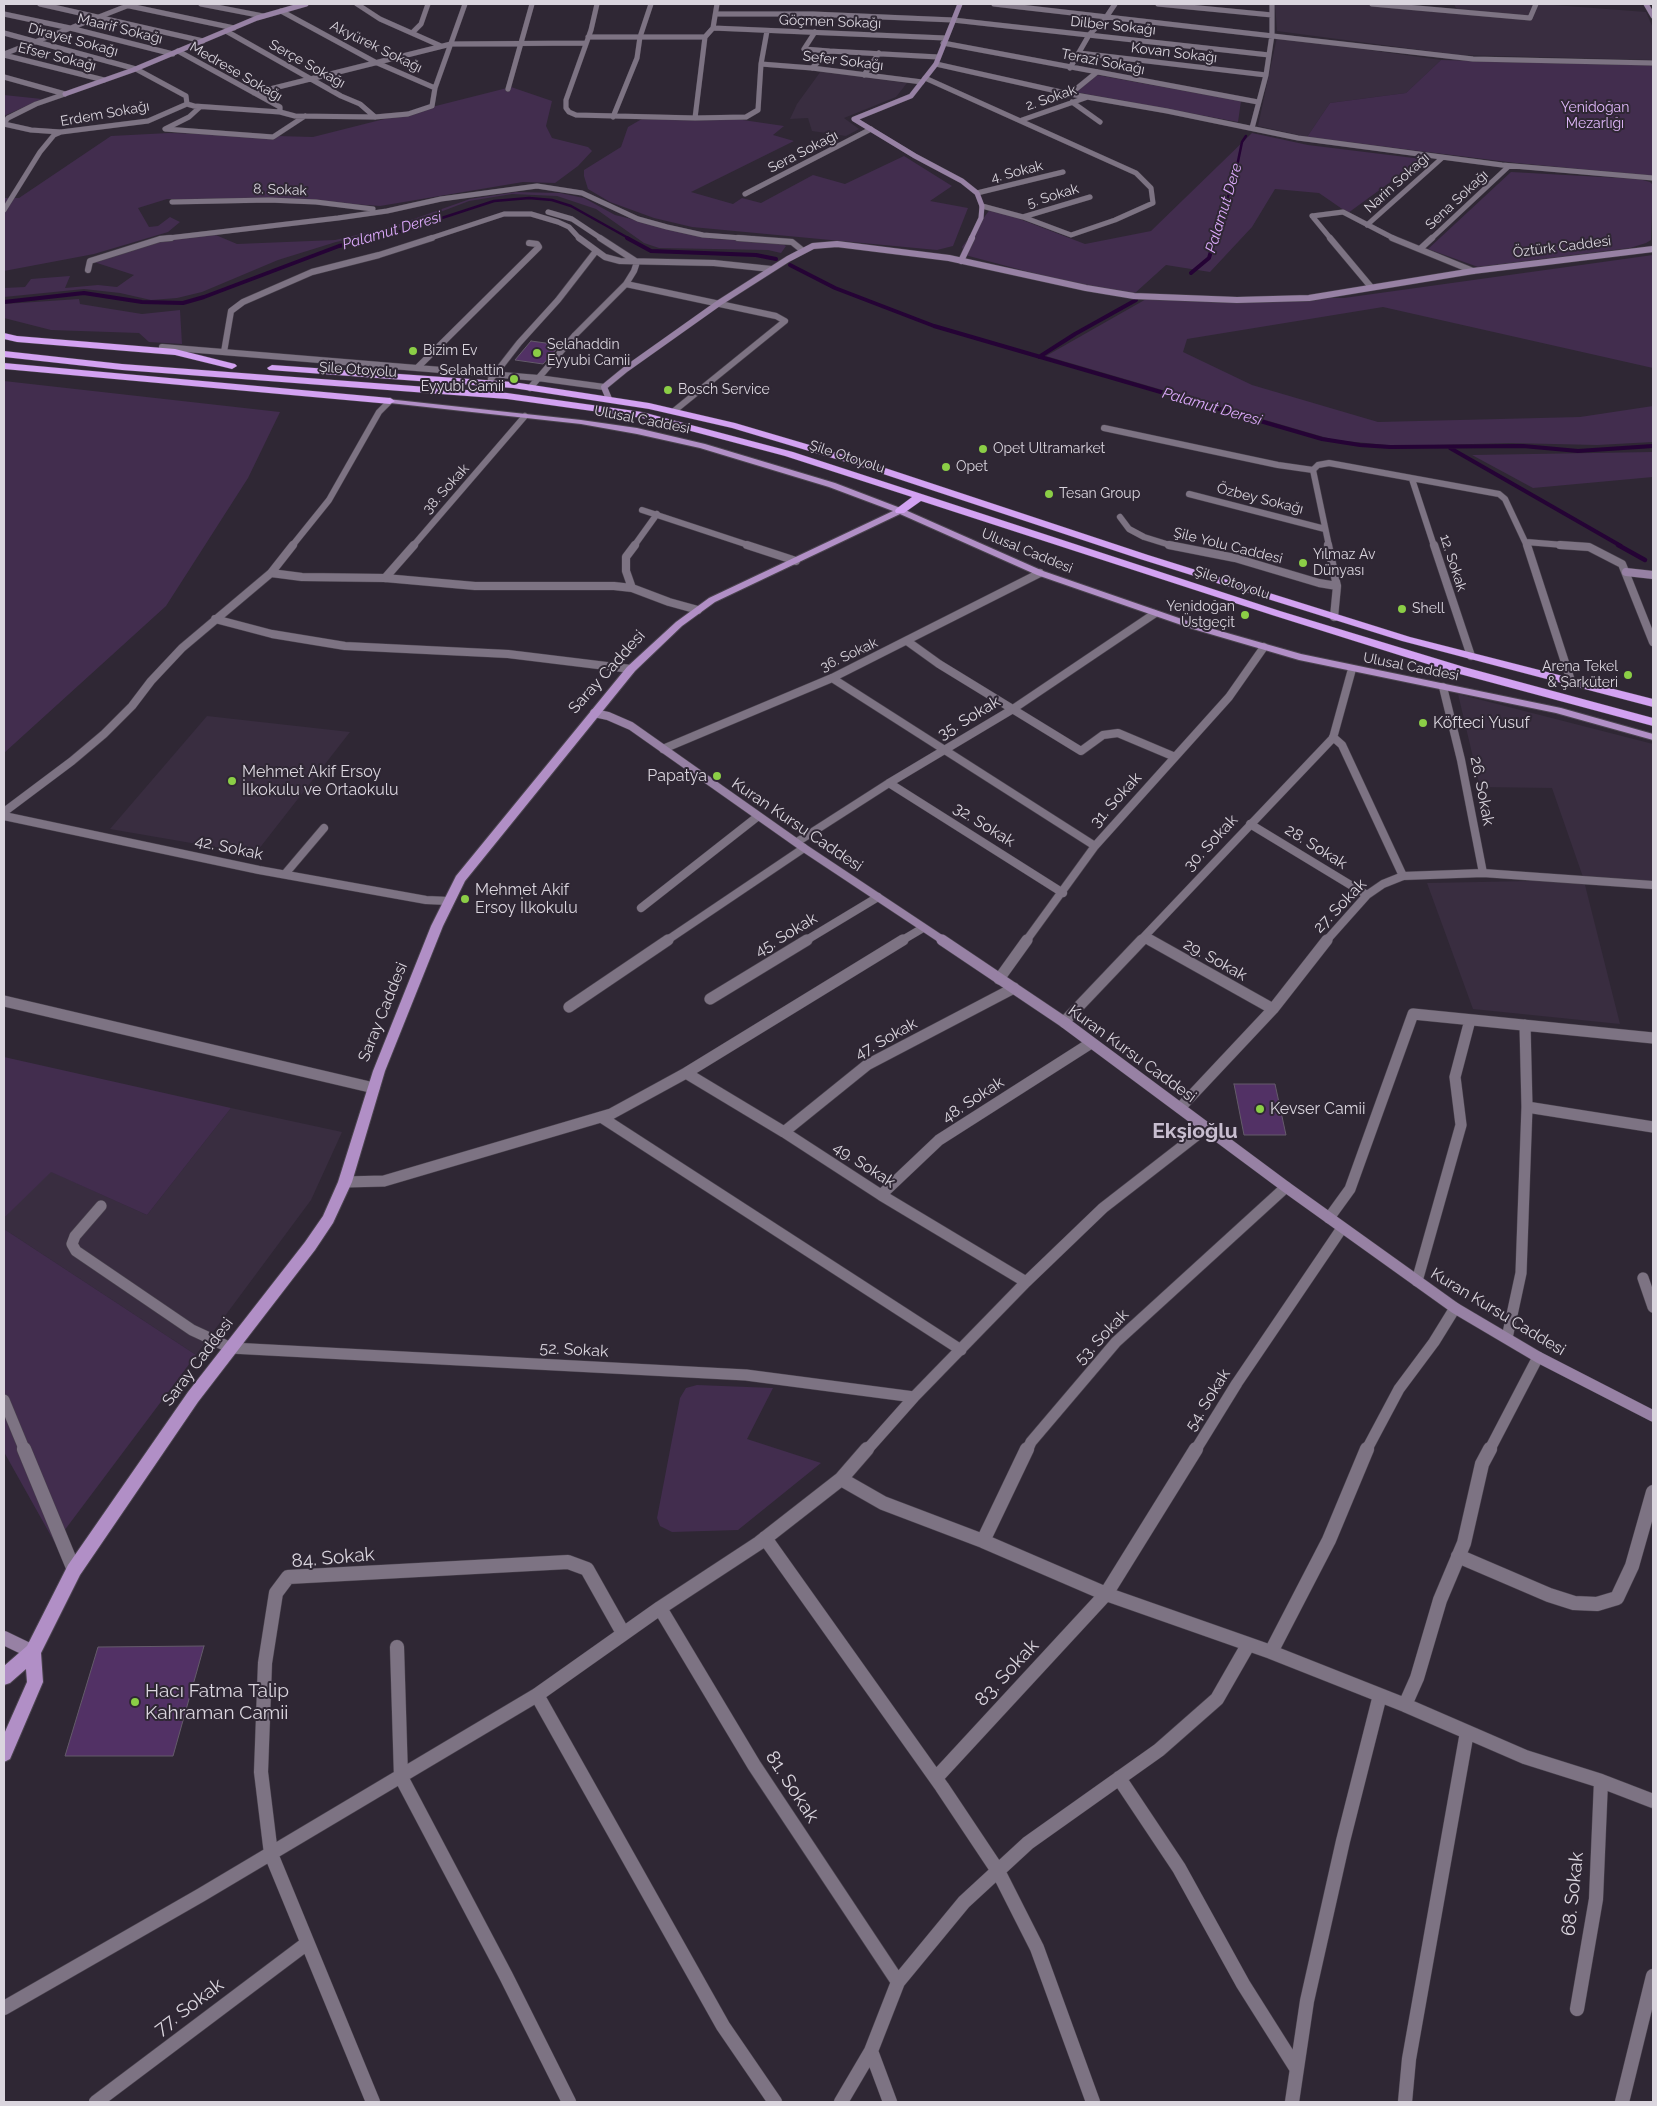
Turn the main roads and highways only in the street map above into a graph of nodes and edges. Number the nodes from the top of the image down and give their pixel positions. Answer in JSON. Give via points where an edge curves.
{"nodes":[{"id":1,"x":4,"y":336,"type":"edge"},
{"id":2,"x":4,"y":347,"type":"edge"},
{"id":3,"x":4,"y":354,"type":"edge"},
{"id":4,"x":4,"y":360,"type":"edge"},
{"id":5,"x":4,"y":366,"type":"edge"},
{"id":6,"x":232,"y":366,"type":"junction"},
{"id":7,"x":58,"y":372,"type":"junction"},
{"id":8,"x":390,"y":401,"type":"joint"},
{"id":9,"x":919,"y":497,"type":"junction"},
{"id":10,"x":900,"y":511,"type":"junction"},
{"id":11,"x":1460,"y":670,"type":"junction"},
{"id":12,"x":1653,"y":703,"type":"edge"},
{"id":13,"x":1653,"y":722,"type":"edge"},
{"id":14,"x":1653,"y":727,"type":"edge"},
{"id":15,"x":1653,"y":737,"type":"edge"},
{"id":16,"x":33,"y":1652,"type":"junction"},
{"id":17,"x":4,"y":1677,"type":"edge"},
{"id":18,"x":4,"y":1753,"type":"edge"}],
"edges":[{"from":1,"to":6,"type":"highway","via":[[175,352]]},
{"from":2,"to":6,"type":"highway","name":"Şile Otoyolu"},
{"from":3,"to":9,"type":"highway","name":"Şile Otoyolu","via":[[122,367],[507,396],[584,406],[642,416],[734,439]]},
{"from":4,"to":7,"type":"highway"},
{"from":5,"to":7,"type":"highway"},
{"from":6,"to":12,"type":"highway","name":"Şile Otoyolu","via":[[490,380],[674,411],[860,463],[1334,617],[1572,684]]},
{"from":7,"to":8,"type":"highway"},
{"from":8,"to":10,"type":"main road","name":"Ulusal Caddesi","via":[[637,431],[702,446],[823,482]]},
{"from":9,"to":10,"type":"highway"},
{"from":9,"to":11,"type":"highway","name":"Şile Otoyolu"},
{"from":10,"to":15,"type":"main road","name":"Ulusal Caddesi","via":[[1040,573],[1154,614],[1352,669],[1557,710]]},
{"from":10,"to":16,"type":"main road","name":"Saray Caddesi","via":[[741,586],[678,624],[631,669],[460,878],[374,1088],[345,1182],[328,1219],[193,1397],[74,1570]]},
{"from":11,"to":13,"type":"highway","name":"Şile Otoyolu"},
{"from":11,"to":14,"type":"highway"},
{"from":16,"to":17,"type":"main road","name":"Saray Caddesi"},
{"from":16,"to":18,"type":"main road","via":[[35,1682]]}]}
